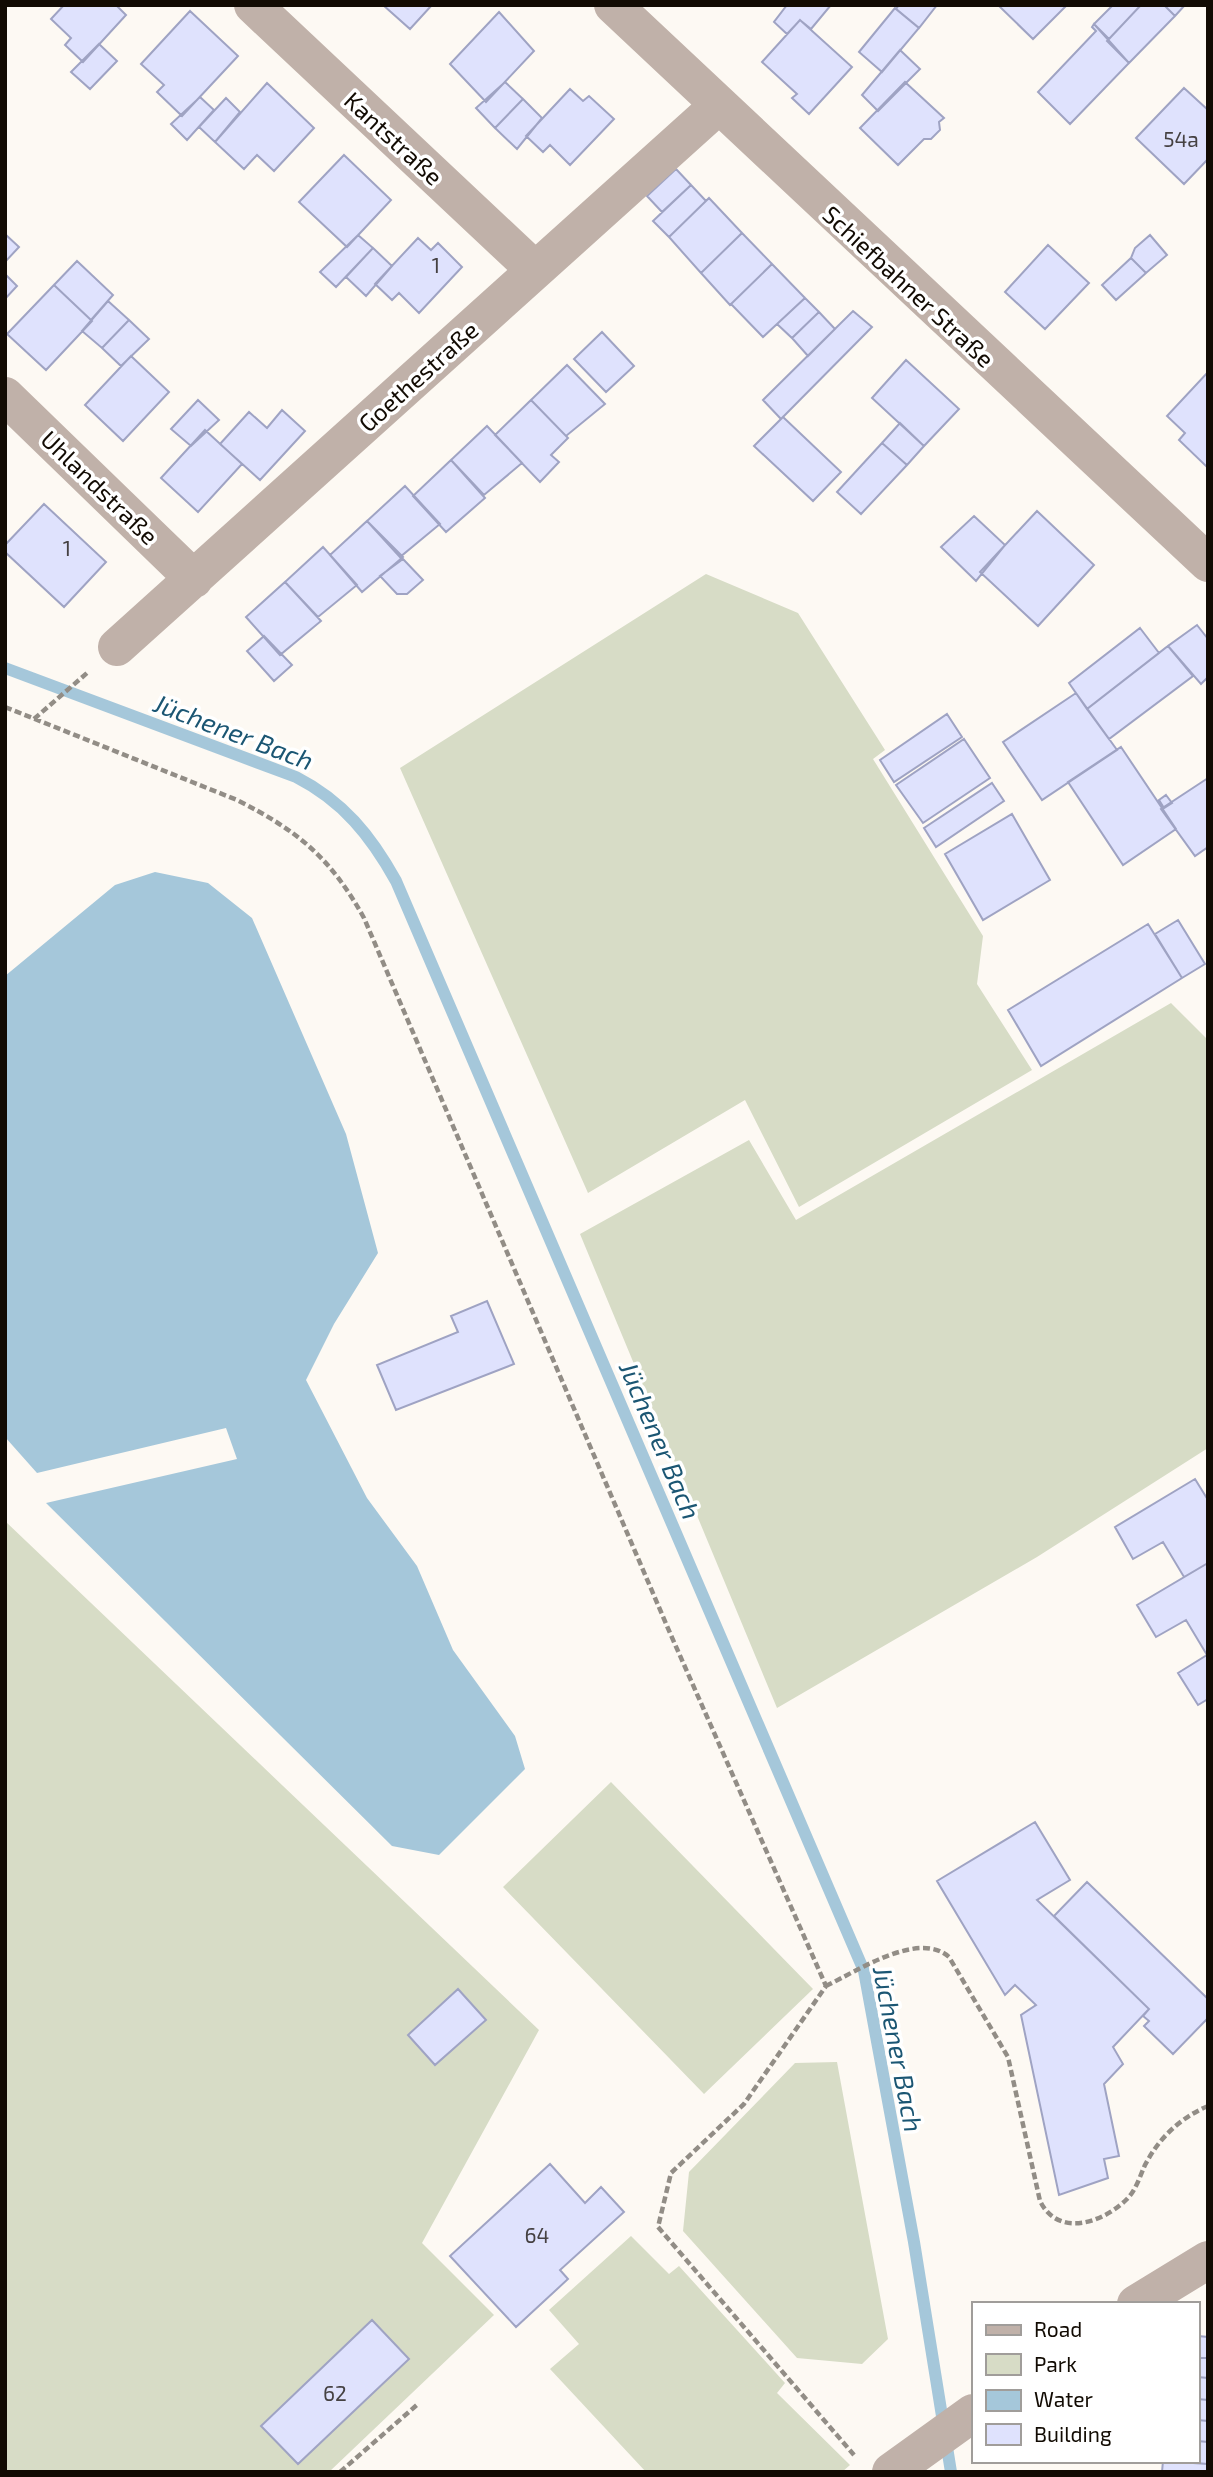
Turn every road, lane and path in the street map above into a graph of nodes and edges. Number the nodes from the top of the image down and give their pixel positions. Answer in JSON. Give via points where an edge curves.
{"nodes":[{"id":1,"x":253,"y":5,"type":"edge"},
{"id":2,"x":613,"y":5,"type":"edge"},
{"id":3,"x":719,"y":105,"type":"junction"},
{"id":4,"x":535,"y":270,"type":"junction"},
{"id":5,"x":5,"y":396,"type":"edge"},
{"id":6,"x":1208,"y":563,"type":"edge"},
{"id":7,"x":194,"y":579,"type":"junction"},
{"id":8,"x":117,"y":647,"type":"joint"},
{"id":9,"x":5,"y":708,"type":"edge"},
{"id":10,"x":34,"y":719,"type":"junction"},
{"id":11,"x":826,"y":1986,"type":"junction"},
{"id":12,"x":1208,"y":2106,"type":"edge"},
{"id":13,"x":1208,"y":2260,"type":"edge"},
{"id":14,"x":1139,"y":2302,"type":"edge"},
{"id":15,"x":418,"y":2404,"type":"dead end"},
{"id":16,"x":972,"y":2414,"type":"edge"},
{"id":17,"x":884,"y":2466,"type":"edge"},
{"id":18,"x":341,"y":2472,"type":"edge"}],
"edges":[{"from":1,"to":4,"type":"street","name":"Kantstraße"},
{"from":2,"to":3,"type":"street","name":"Schiefbahner Straße"},
{"from":3,"to":4,"type":"street","name":"Goethestraße"},
{"from":3,"to":6,"type":"street","name":"Schiefbahner Straße"},
{"from":4,"to":7,"type":"street","name":"Goethestraße"},
{"from":5,"to":7,"type":"street","name":"Uhlandstraße"},
{"from":7,"to":8,"type":"street","name":"Goethestraße"},
{"from":8,"to":10,"type":"path"},
{"from":9,"to":10,"type":"path"},
{"from":10,"to":11,"type":"path","via":[[272,818],[308,843],[352,896]]},
{"from":11,"to":12,"type":"path","via":[[897,1953],[928,1947],[943,1953],[995,2032],[1013,2072],[1040,2201],[1061,2223],[1080,2223],[1125,2202],[1170,2130]]},
{"from":11,"to":17,"type":"path","via":[[744,2104],[671,2173],[658,2227]]},
{"from":13,"to":14,"type":"street"},
{"from":15,"to":18,"type":"path"},
{"from":16,"to":17,"type":"street"}]}
